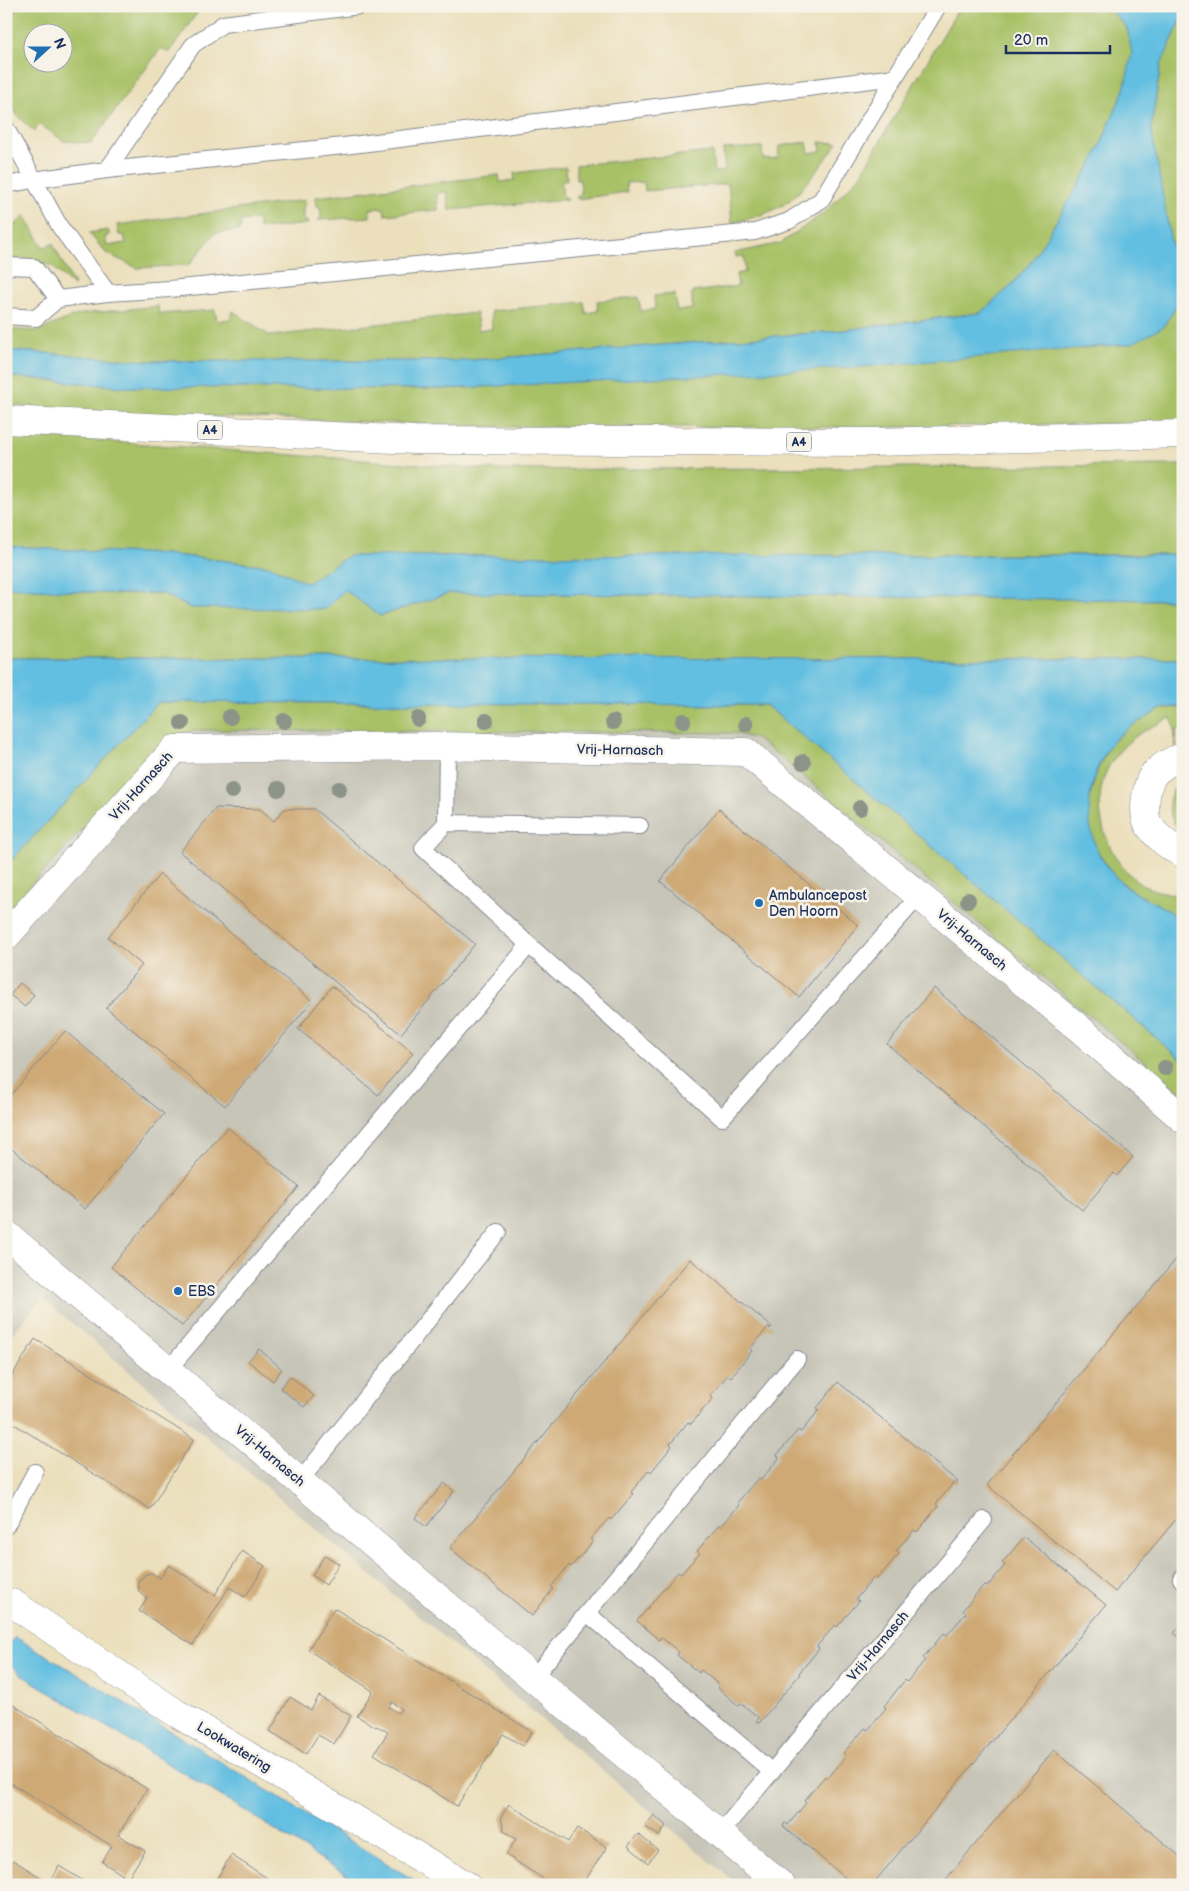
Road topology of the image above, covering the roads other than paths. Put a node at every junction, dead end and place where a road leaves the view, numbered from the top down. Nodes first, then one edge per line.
1 (359, 6) edge
2 (938, 6) edge
3 (895, 77) junction
4 (6, 128) edge
5 (107, 170) junction
6 (33, 180) junction
7 (6, 185) edge
8 (6, 266) edge
9 (108, 293) junction
10 (58, 299) junction
11 (6, 316) edge
12 (6, 420) edge
13 (1183, 434) edge
14 (447, 746) junction
15 (1183, 757) edge
16 (446, 822) junction
17 (640, 826) dead end
18 (1183, 854) edge
19 (919, 896) junction
20 (6, 936) edge
21 (529, 945) junction
22 (1183, 1119) edge
23 (498, 1232) dead end
24 (6, 1234) edge
25 (798, 1359) dead end
26 (168, 1370) junction
27 (35, 1472) dead end
28 (300, 1481) junction
29 (984, 1520) dead end
30 (6, 1526) edge
31 (6, 1603) edge
32 (587, 1613) junction
33 (533, 1678) junction
34 (772, 1772) junction
35 (720, 1834) junction
36 (466, 1885) edge
37 (782, 1885) edge

1 - 5 lane
2 - 3 lane
3 - 5 lane
3 - 9 lane
4 - 6 lane
5 - 6 lane
6 - 7 lane
6 - 9 lane
8 - 10 lane
9 - 10 lane
10 - 11 lane
12 - 13 main road, A4
14 - 16 lane
14 - 19 main road, Vrij-Harnasch
14 - 20 main road, Vrij-Harnasch
15 - 18 main road
16 - 17 lane
16 - 21 lane
19 - 21 lane
19 - 22 main road, Vrij-Harnasch
21 - 26 lane
23 - 28 lane
24 - 26 main road, Vrij-Harnasch
25 - 32 lane
26 - 28 main road, Vrij-Harnasch
27 - 30 lane
28 - 33 main road, Vrij-Harnasch
29 - 34 lane, Vrij-Harnasch
31 - 36 main road, Lookwatering
32 - 33 lane
32 - 34 lane
33 - 35 main road, Vrij-Harnasch
34 - 35 lane, Vrij-Harnasch
35 - 37 main road, Vrij-Harnasch

